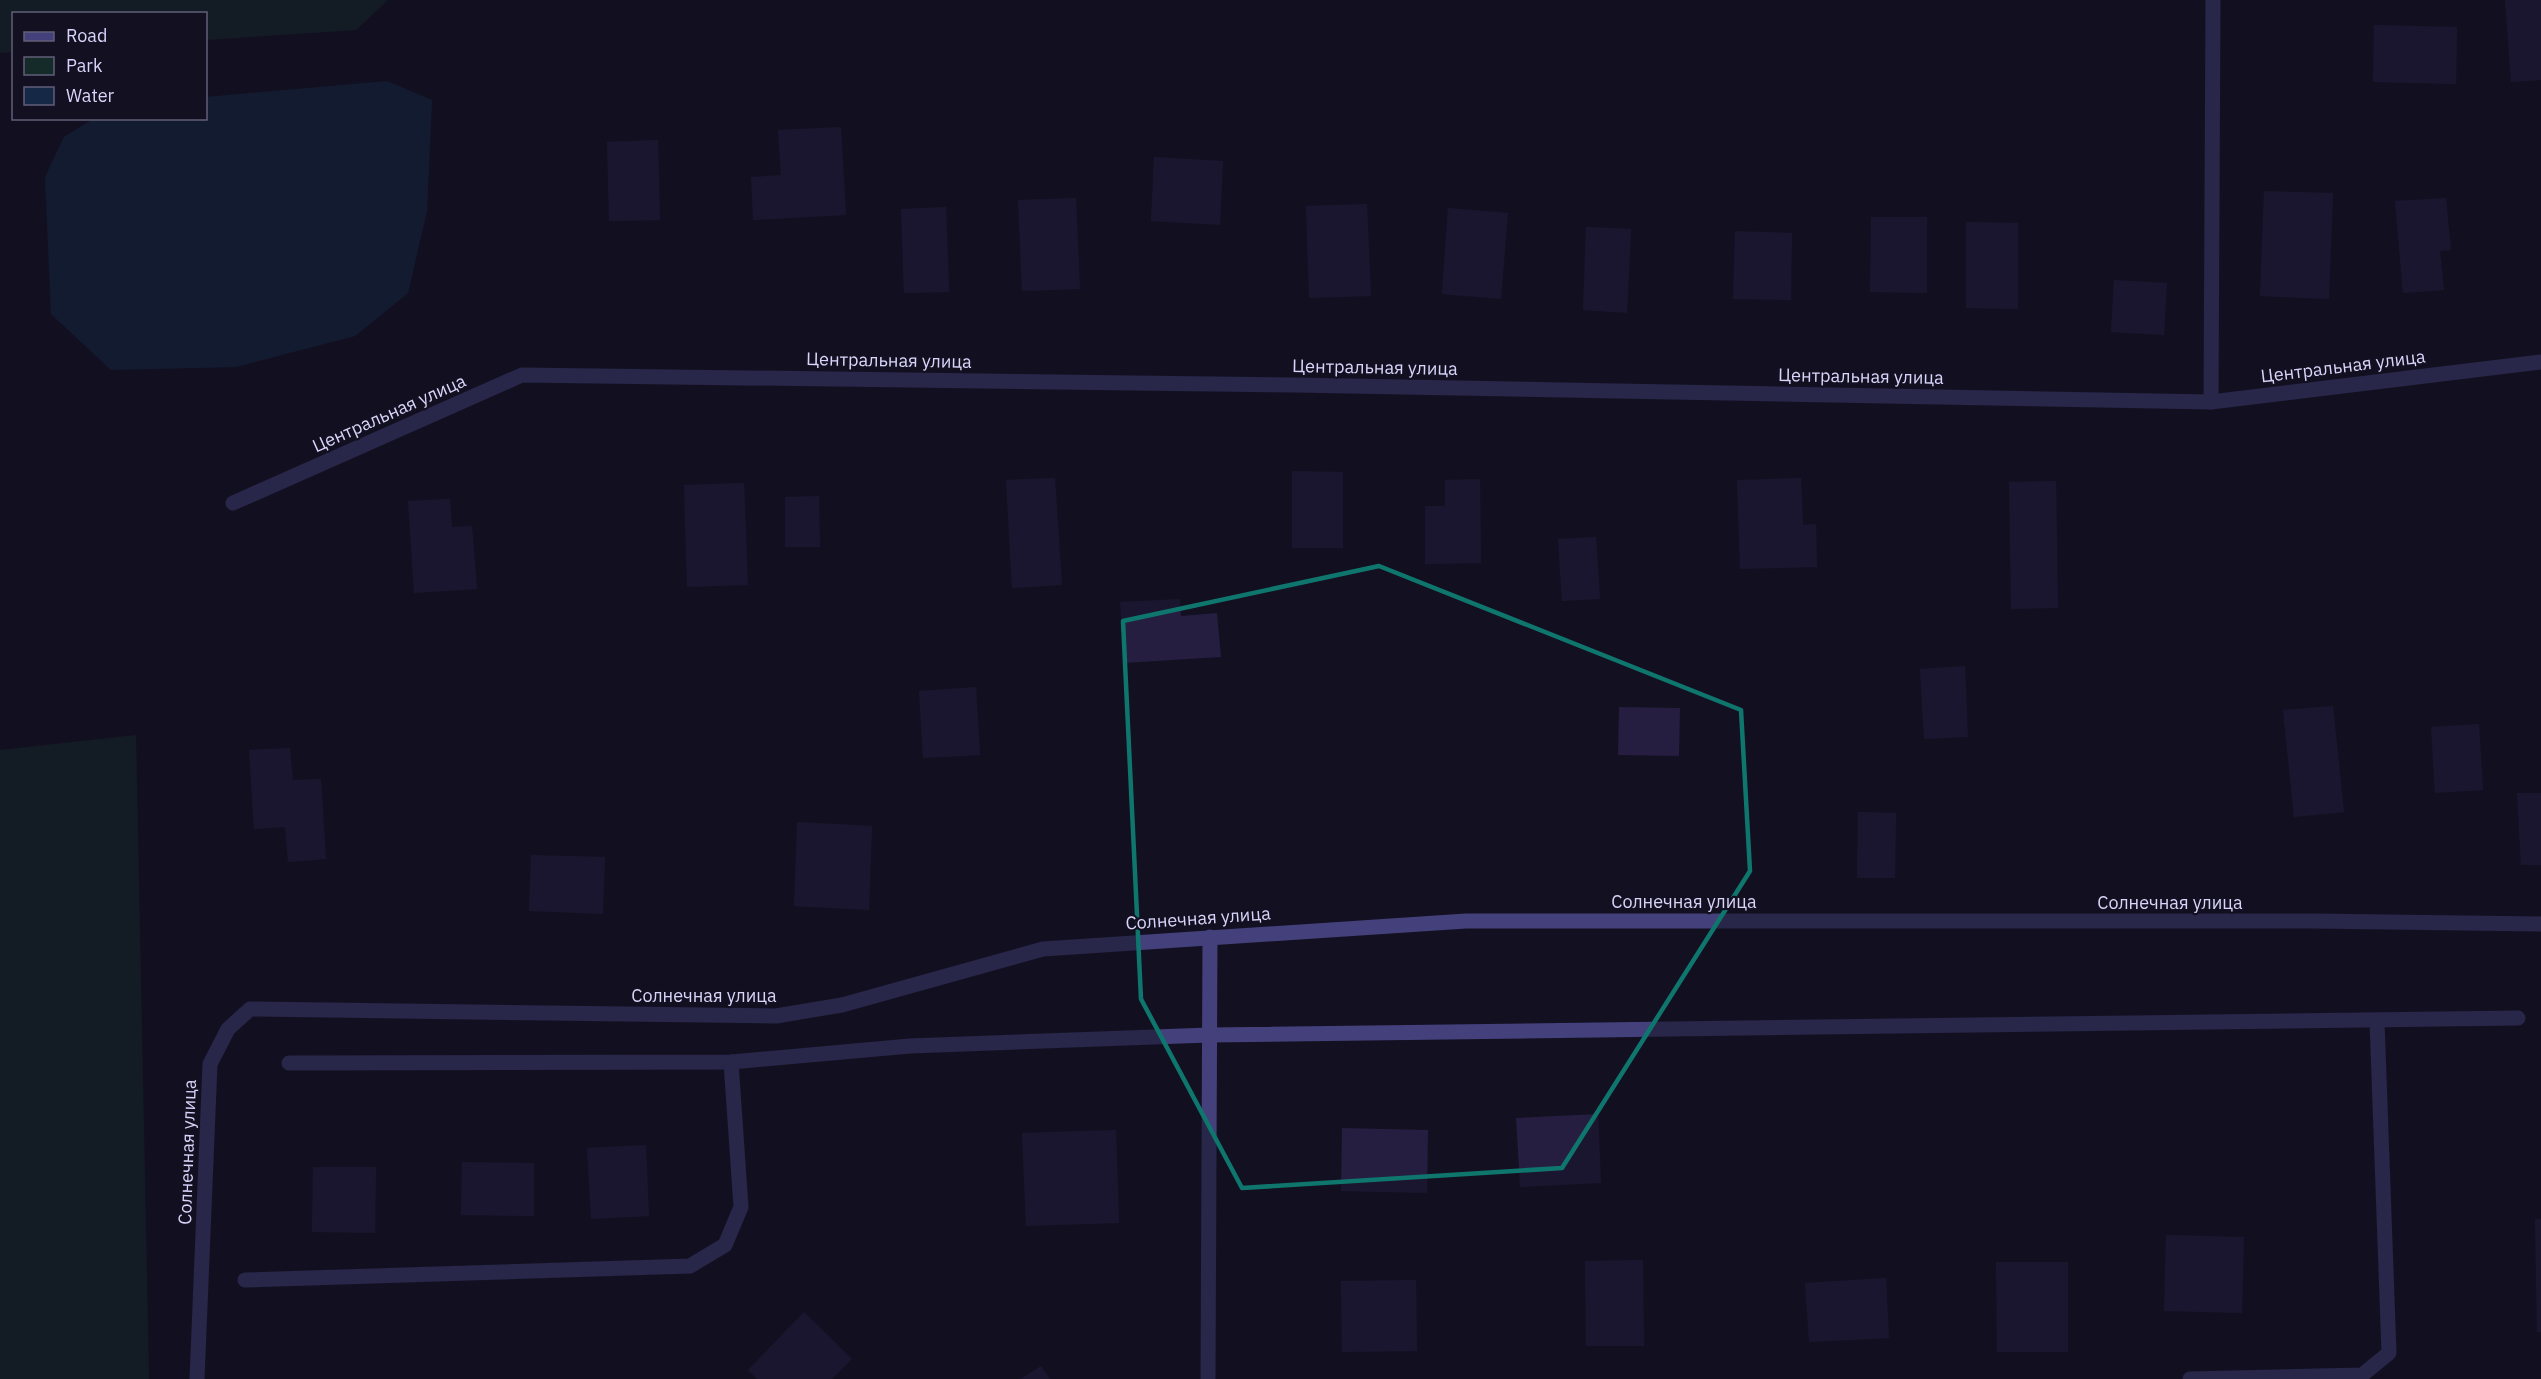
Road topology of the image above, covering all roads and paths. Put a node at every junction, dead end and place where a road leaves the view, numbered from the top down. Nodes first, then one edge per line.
1 (2213, 0) edge
2 (2541, 362) edge
3 (2211, 402) junction
4 (233, 503) dead end
5 (2541, 924) edge
6 (1210, 937) junction
7 (2518, 1018) dead end
8 (2377, 1021) junction
9 (1209, 1035) junction
10 (731, 1062) junction
11 (290, 1063) dead end
12 (245, 1280) dead end
13 (197, 1379) edge
14 (1208, 1379) edge
15 (2190, 1379) edge

1 - 3 street
2 - 3 street, Центральная улица
3 - 4 street, Центральная улица
5 - 6 street, Солнечная улица
6 - 9 street
6 - 13 street, Солнечная улица
7 - 8 street
8 - 9 street
8 - 15 street
9 - 10 street
9 - 14 street
10 - 11 street
10 - 12 street

